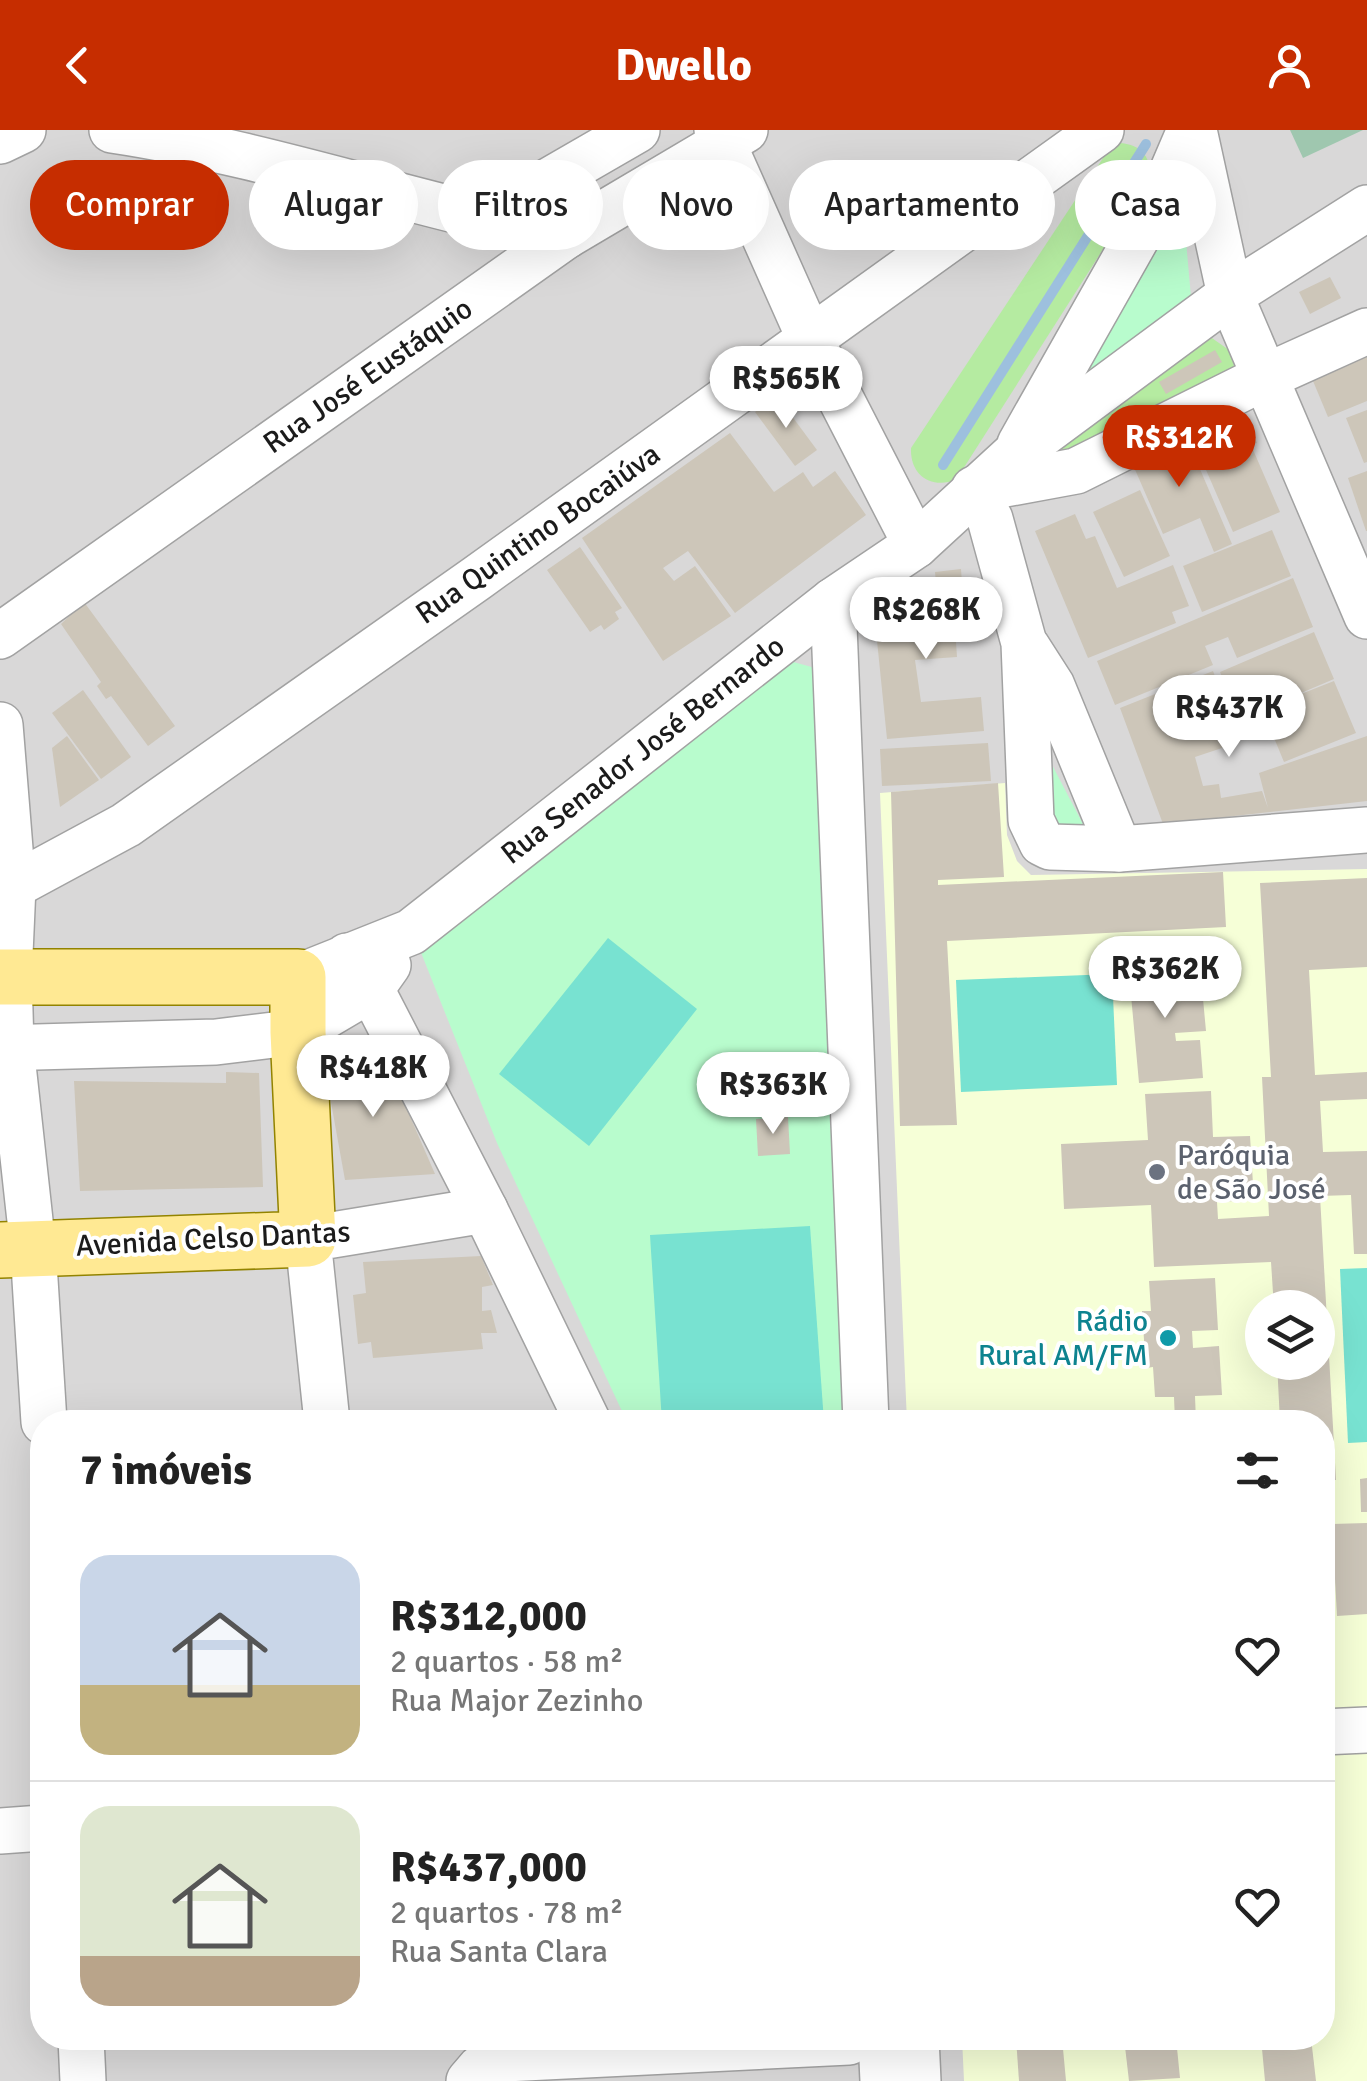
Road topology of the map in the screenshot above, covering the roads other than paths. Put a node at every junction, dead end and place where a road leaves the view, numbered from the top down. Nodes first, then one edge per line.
1 (22, 130) edge
2 (112, 130) edge
3 (637, 130) edge
4 (1101, 130) edge
5 (1192, 130) edge
6 (728, 134) edge
7 (0, 141) edge
8 (585, 160) edge
9 (438, 207) edge
10 (1367, 208) edge
11 (603, 213) edge
12 (546, 250) edge
13 (1230, 295) junction
14 (1367, 331) edge
15 (810, 340) junction
16 (1265, 377) junction
17 (1014, 456) junction
18 (974, 490) junction
19 (916, 545) junction
20 (833, 601) junction
21 (1367, 616) edge
22 (0, 636) edge
23 (1024, 643) junction
24 (0, 725) edge
25 (1367, 830) edge
26 (1118, 849) junction
27 (7, 884) edge
28 (359, 973) junction
29 (4, 976) edge
30 (165, 977) junction
31 (298, 977) junction
32 (298, 1032) junction
33 (166, 1044) junction
34 (6, 1048) edge
35 (485, 1210) junction
36 (308, 1239) junction
37 (16, 1249) edge
38 (42, 1410) edge
39 (325, 1410) edge
40 (582, 1410) edge
41 (866, 1410) edge
42 (1367, 1730) edge
43 (1335, 1731) edge
44 (30, 1829) edge
45 (0, 1831) edge
46 (82, 2050) edge
47 (892, 2054) edge
48 (479, 2072) edge
49 (83, 2081) edge

1 - 7 street
2 - 9 street
3 - 8 street
4 - 15 street, Rua Quintino Bocaiúva
5 - 13 street
5 - 17 street
6 - 11 street, Rua José Eustáquio
6 - 15 street
10 - 13 street, Rua Senador José Bernardo
12 - 22 street, Rua José Eustáquio
13 - 16 street
13 - 17 street, Rua Senador José Bernardo
14 - 16 street
15 - 19 street
15 - 27 street, Rua Quintino Bocaiúva
16 - 18 street
16 - 21 street
17 - 18 street, Rua Senador José Bernardo
18 - 19 street, Rua Senador José Bernardo
18 - 23 street
19 - 20 street, Rua Senador José Bernardo
20 - 28 street, Rua Senador José Bernardo
20 - 41 street
23 - 26 street
23 - 26 street
24 - 27 street
25 - 26 street
27 - 29 street
28 - 31 street
28 - 32 street, Rua Senador José Bernardo
28 - 35 street
29 - 30 main road
29 - 34 street
30 - 31 main road
30 - 33 street
31 - 32 main road
32 - 33 street, Rua Senador José Bernardo
32 - 36 main road
33 - 34 street, Rua Senador José Bernardo
34 - 37 street
35 - 36 street, Avenida Celso Dantas
35 - 40 street
36 - 37 main road, Avenida Celso Dantas
36 - 39 street
37 - 38 street
42 - 43 street
44 - 45 street
46 - 49 street
47 - 48 street

